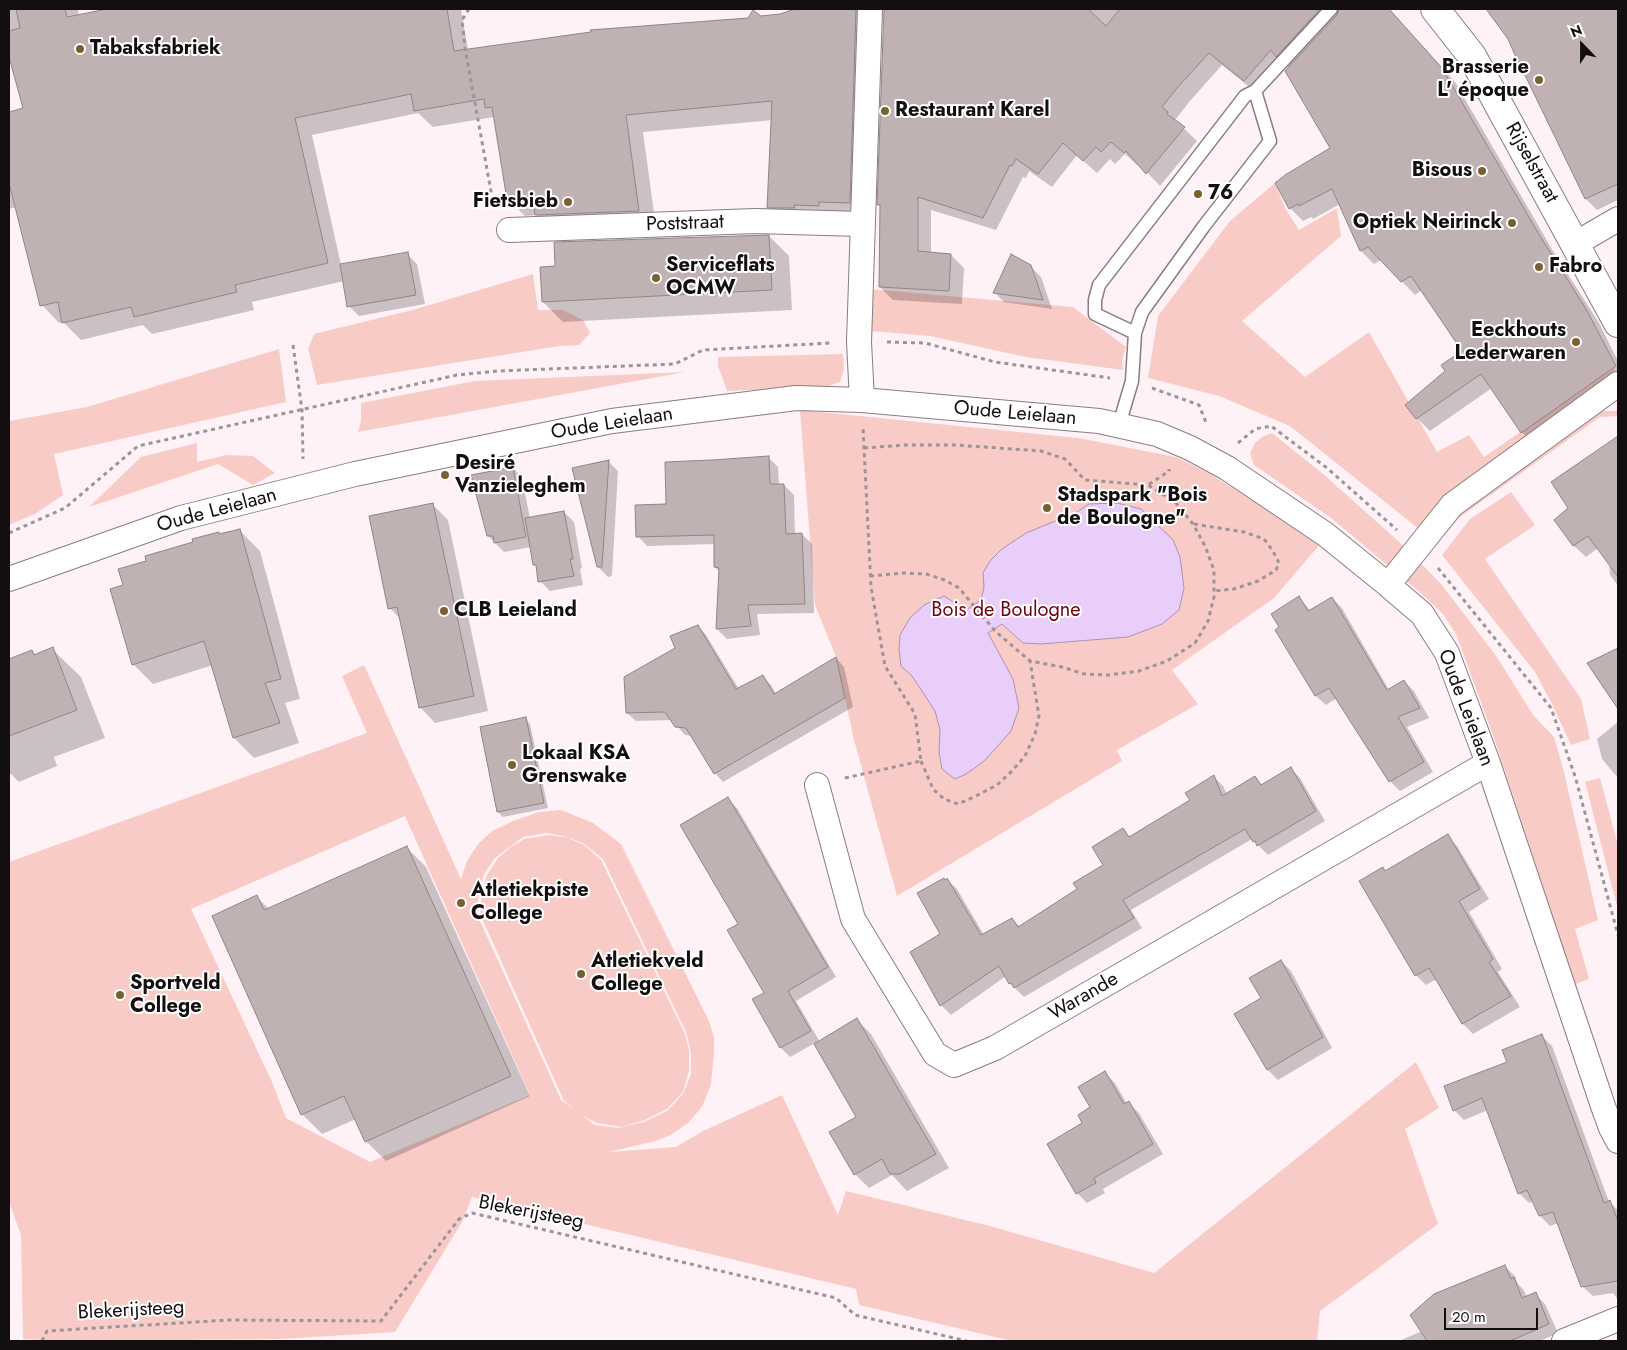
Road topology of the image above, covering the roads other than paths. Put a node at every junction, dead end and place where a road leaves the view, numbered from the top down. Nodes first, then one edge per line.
1 (870, 9) edge
2 (1331, 9) edge
3 (1435, 9) edge
4 (1255, 91) junction
5 (1618, 219) edge
6 (862, 224) junction
7 (508, 230) road end
8 (1575, 244) junction
9 (1618, 323) edge
10 (1135, 334) junction
11 (1618, 384) edge
12 (862, 400) junction
13 (1119, 425) junction
14 (9, 579) edge
15 (1388, 584) junction
16 (1488, 763) junction
17 (817, 785) road end
18 (1616, 1131) edge
19 (1618, 1319) edge
20 (1564, 1341) edge

1 - 6 street
2 - 4 lane
3 - 8 street, Rijselstraat
4 - 10 lane
4 - 10 lane
5 - 8 street
6 - 7 street, Poststraat
6 - 12 street
8 - 9 street, Rijselstraat
10 - 13 lane
11 - 15 street
12 - 13 street, Oude Leielaan
12 - 14 street, Oude Leielaan
13 - 15 street, Oude Leielaan
15 - 16 street, Oude Leielaan
16 - 17 street, Warande
16 - 18 street, Oude Leielaan
19 - 20 street

